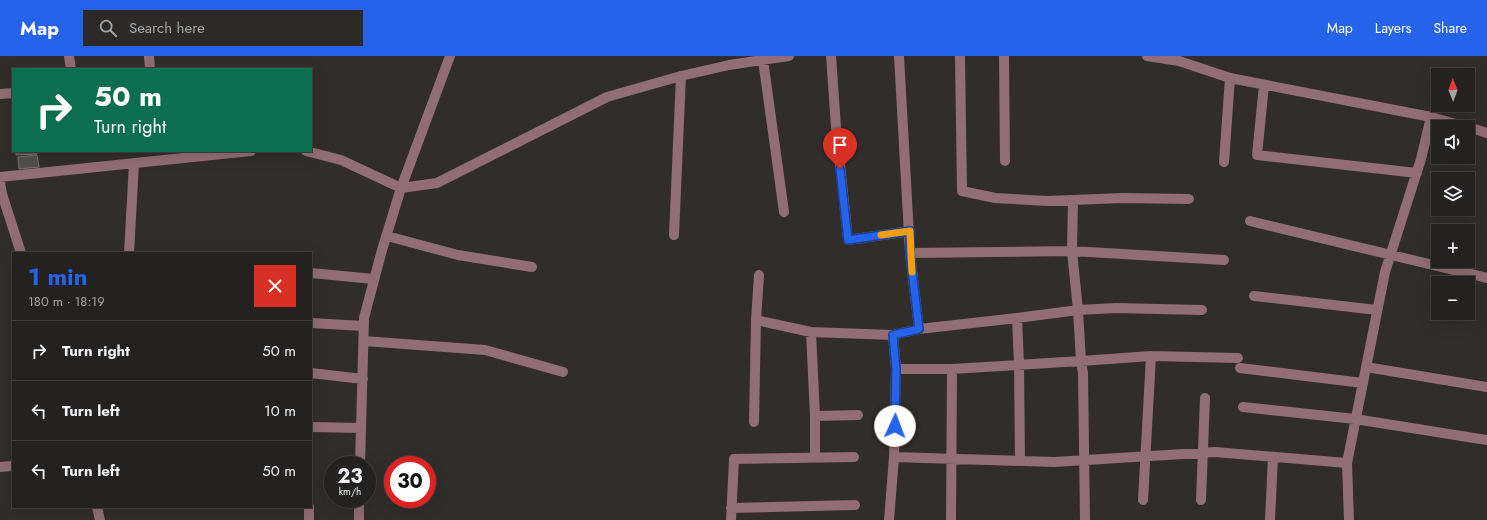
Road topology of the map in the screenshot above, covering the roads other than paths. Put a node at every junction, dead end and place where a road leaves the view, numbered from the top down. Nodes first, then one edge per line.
1 (69, 56) edge
2 (149, 56) edge
3 (450, 56) edge
4 (790, 56) edge
5 (831, 56) edge
6 (899, 56) edge
7 (960, 56) edge
8 (1004, 56) edge
9 (1152, 56) edge
10 (763, 60) junction
11 (70, 68) edge
12 (150, 68) edge
13 (681, 76) junction
14 (1230, 78) junction
15 (1264, 85) junction
16 (12, 93) edge
17 (0, 94) edge
18 (1431, 117) junction
19 (1442, 120) edge
20 (1475, 129) edge
21 (1487, 133) edge
22 (233, 152) edge
23 (310, 152) edge
24 (160, 156) edge
25 (1005, 161) dead end
26 (1224, 162) dead end
27 (134, 163) junction
28 (1417, 173) junction
29 (0, 177) edge
30 (0, 182) edge
31 (401, 188) junction
32 (1189, 199) dead end
33 (1073, 200) junction
34 (3, 205) edge
35 (784, 212) dead end
36 (1250, 222) dead end
37 (910, 231) junction
38 (674, 235) dead end
39 (387, 236) junction
40 (1072, 251) junction
41 (21, 252) edge
42 (128, 252) edge
43 (910, 253) junction
44 (1390, 255) junction
45 (1224, 260) dead end
46 (532, 267) dead end
47 (312, 273) edge
48 (759, 275) dead end
49 (1487, 278) edge
50 (374, 279) junction
51 (1254, 296) dead end
52 (1078, 310) junction
53 (1202, 310) dead end
54 (1377, 310) junction
55 (1017, 318) junction
56 (756, 320) junction
57 (312, 323) edge
58 (364, 326) junction
59 (919, 329) junction
60 (811, 332) junction
61 (893, 335) junction
62 (364, 341) junction
63 (1151, 356) junction
64 (1081, 361) junction
65 (1019, 364) junction
66 (1366, 367) junction
67 (952, 368) junction
68 (896, 369) junction
69 (563, 372) dead end
70 (312, 373) edge
71 (363, 379) junction
72 (1363, 383) junction
73 (1487, 388) edge
74 (1205, 398) dead end
75 (1243, 407) dead end
76 (858, 414) dead end
77 (815, 416) junction
78 (1356, 419) junction
79 (754, 422) dead end
80 (312, 427) edge
81 (361, 428) junction
82 (1487, 440) edge
83 (1203, 453) junction
84 (360, 456) edge
85 (815, 457) junction
86 (854, 457) dead end
87 (894, 457) junction
88 (1146, 457) junction
89 (1273, 457) junction
90 (952, 458) junction
91 (1085, 460) junction
92 (1020, 461) junction
93 (1347, 463) junction
94 (12, 466) edge
95 (0, 467) edge
96 (1143, 500) dead end
97 (1201, 500) dead end
98 (855, 505) dead end
99 (98, 508) edge
100 (310, 508) edge
101 (360, 508) edge
102 (731, 508) junction
103 (100, 520) edge
104 (309, 520) edge
105 (359, 520) edge
106 (731, 520) edge
107 (889, 520) edge
108 (951, 520) edge
109 (1085, 520) edge
110 (1270, 520) edge
111 (1349, 520) edge

1 - 11 street
2 - 12 street
3 - 31 street
4 - 10 street
5 - 37 street
6 - 37 street
7 - 33 street
8 - 25 street
9 - 14 street
10 - 13 street
10 - 35 street
13 - 31 street
13 - 38 street
14 - 15 street
14 - 26 street
15 - 18 street
15 - 28 street
16 - 17 street
18 - 19 street
18 - 28 street
20 - 21 street
22 - 24 street
23 - 31 street
24 - 27 street
27 - 29 street
27 - 42 street
28 - 44 street
30 - 34 street
31 - 39 street
32 - 33 street
33 - 40 street
34 - 41 street
36 - 44 street
37 - 43 street
39 - 46 street
39 - 50 street
40 - 43 street
40 - 45 street
40 - 52 street
43 - 59 street
44 - 49 street
44 - 54 street
47 - 50 street
48 - 56 street
50 - 58 street
51 - 54 street
52 - 53 street
52 - 55 street
52 - 64 street
54 - 66 street
55 - 59 street
55 - 65 street
56 - 60 street
56 - 79 street
57 - 58 street
58 - 62 street
59 - 61 street
60 - 61 street
60 - 77 street
61 - 68 street
62 - 69 street
62 - 71 street
63 - 64 street
63 - 72 street
63 - 88 street
64 - 65 street
64 - 91 street
65 - 67 street
65 - 92 street
66 - 72 street
66 - 73 street
67 - 68 street
67 - 90 street
68 - 87 street
70 - 71 street
71 - 81 street
72 - 78 street
74 - 83 street
75 - 78 street
76 - 77 street
77 - 85 street
78 - 82 street
78 - 93 street
80 - 81 street
81 - 84 street
83 - 88 street
83 - 89 street
83 - 97 street
85 - 86 street
85 - 102 street
87 - 90 street
87 - 107 street
88 - 91 street
88 - 96 street
89 - 93 street
89 - 110 street
90 - 92 street
90 - 108 street
91 - 92 street
91 - 109 street
93 - 111 street
94 - 95 street
98 - 102 street
99 - 103 street
100 - 104 street
101 - 105 street
102 - 106 street

